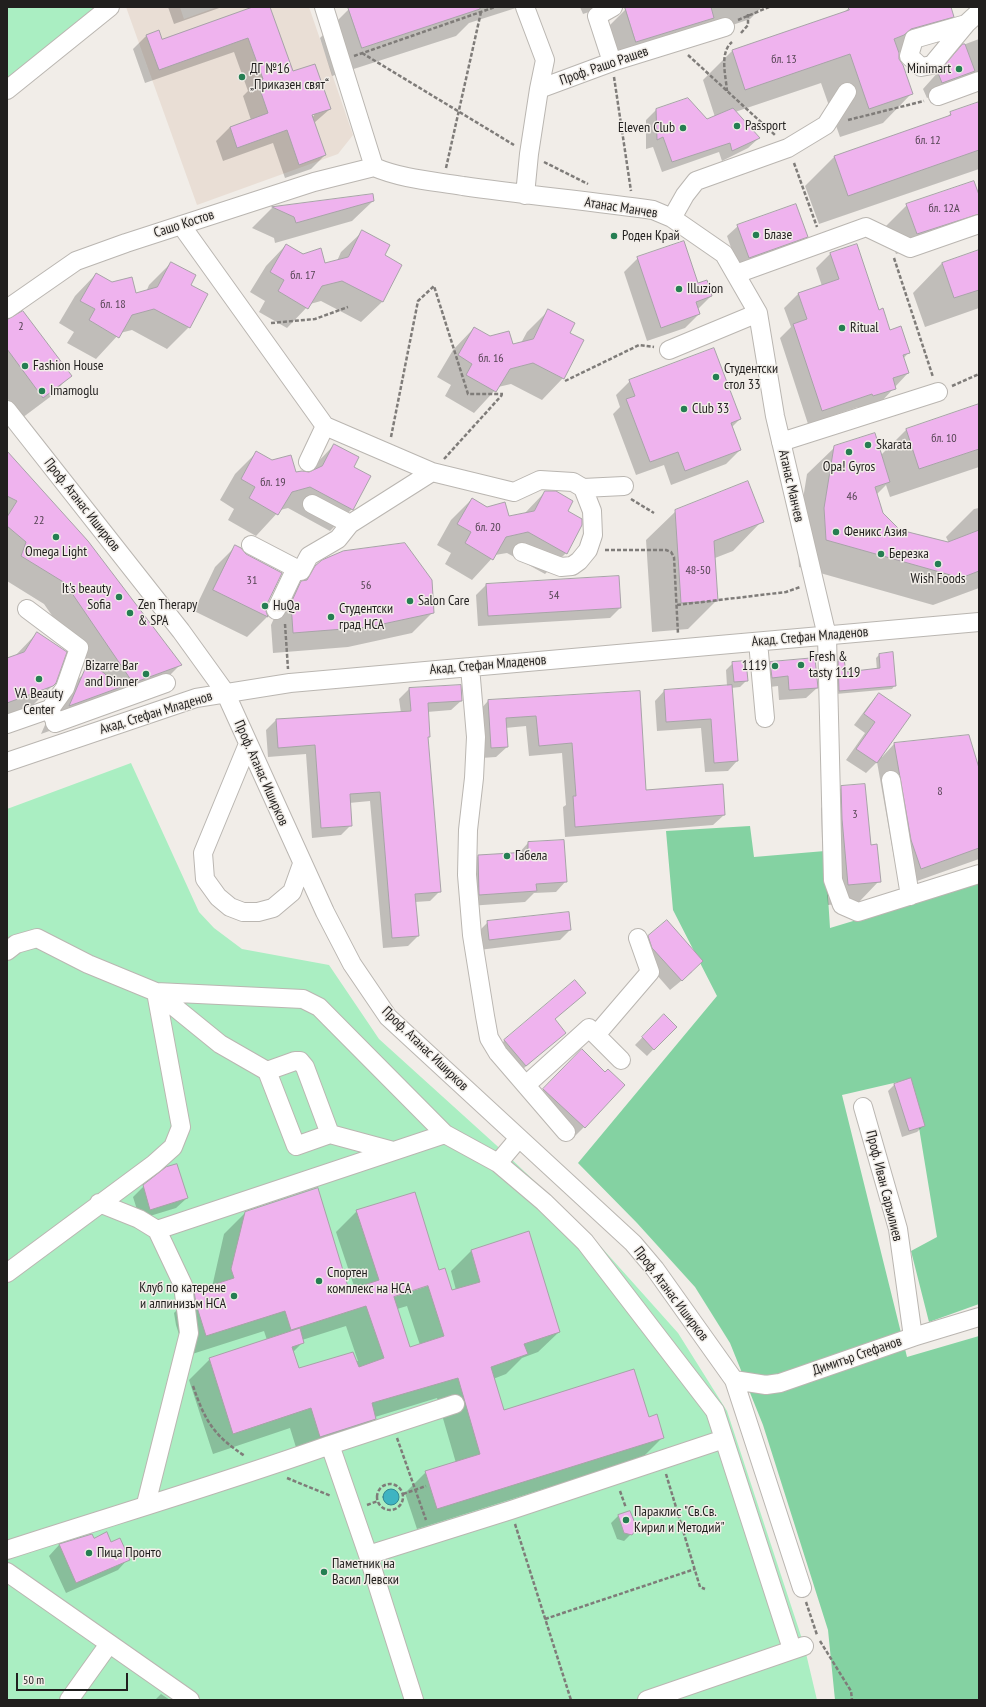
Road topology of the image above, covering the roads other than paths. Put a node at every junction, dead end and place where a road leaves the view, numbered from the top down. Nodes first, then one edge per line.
1 (110, 7) edge
2 (324, 7) edge
3 (525, 7) edge
4 (613, 7) edge
5 (733, 34) road end
6 (612, 62) junction
7 (979, 81) edge
8 (539, 88) junction
9 (7, 90) edge
10 (847, 92) dead end
11 (938, 96) dead end
12 (374, 167) junction
13 (525, 195) junction
14 (672, 218) junction
15 (979, 224) edge
16 (181, 225) junction
17 (736, 274) junction
18 (7, 309) edge
19 (758, 313) junction
20 (669, 350) road end
21 (938, 392) road end
22 (7, 410) edge
23 (325, 426) junction
24 (781, 442) junction
25 (308, 462) dead end
26 (432, 472) junction
27 (624, 486) road end
28 (583, 488) junction
29 (312, 504) dead end
30 (350, 524) junction
31 (251, 545) dead end
32 (522, 552) dead end
33 (296, 568) junction
34 (27, 609) dead end
35 (280, 615) road end
36 (979, 622) edge
37 (827, 636) junction
38 (758, 642) junction
39 (470, 667) junction
40 (166, 683) dead end
41 (225, 692) junction
42 (53, 716) junction
43 (765, 718) dead end
44 (7, 724) edge
45 (64, 743) junction
46 (248, 744) junction
47 (7, 762) edge
48 (891, 780) dead end
49 (302, 864) junction
50 (979, 874) edge
51 (910, 896) junction
52 (638, 938) dead end
53 (7, 951) edge
54 (156, 992) junction
55 (596, 1035) junction
56 (621, 1060) dead end
57 (267, 1071) junction
58 (526, 1085) junction
59 (863, 1107) dead end
60 (566, 1132) dead end
61 (330, 1134) junction
62 (445, 1134) junction
63 (519, 1138) junction
64 (393, 1151) junction
65 (498, 1163) junction
66 (99, 1203) junction
67 (157, 1230) junction
68 (7, 1273) edge
69 (979, 1317) edge
70 (913, 1337) junction
71 (734, 1380) junction
72 (455, 1404) dead end
73 (724, 1439) junction
74 (330, 1445) junction
75 (146, 1504) junction
76 (7, 1550) edge
77 (368, 1555) junction
78 (7, 1572) edge
79 (802, 1588) road end
80 (109, 1644) junction
81 (69, 1700) edge
82 (190, 1700) edge
83 (414, 1700) edge
84 (647, 1700) edge

1 - 9 street
2 - 12 street
3 - 8 street
4 - 6 street
5 - 6 street, Проф. Рашо Рашев
6 - 8 street, Проф. Рашо Рашев
7 - 11 street
8 - 13 street
10 - 14 street
12 - 13 street, Атанас Манчев
12 - 16 street, Сашо Костов
13 - 14 street, Атанас Манчев
14 - 17 street, Атанас Манчев
15 - 17 street
16 - 18 street, Сашо Костов
16 - 23 street
17 - 19 street, Атанас Манчев
19 - 20 street
19 - 24 street, Атанас Манчев
21 - 24 street
22 - 41 street, Проф. Атанас Иширков
23 - 25 street
23 - 26 street
24 - 37 street, Атанас Манчев
26 - 28 street
26 - 30 street
27 - 28 street
28 - 32 street
29 - 30 street
30 - 33 street
31 - 33 street
33 - 35 street
34 - 42 street
36 - 37 street, Акад. Стефан Младенов
37 - 38 street, Акад. Стефан Младенов
37 - 51 street, Атанас Манчев
38 - 39 street, Акад. Стефан Младенов
38 - 43 street
39 - 41 street, Акад. Стефан Младенов
39 - 58 street
40 - 42 street
41 - 45 street, Акад. Стефан Младенов
41 - 46 street, Проф. Атанас Иширков
42 - 44 street
42 - 45 street
45 - 47 street, Акад. Стефан Младенов
46 - 49 street, Проф. Атанас Иширков
46 - 49 street
48 - 51 street
49 - 63 street, Проф. Атанас Иширков
50 - 51 street
52 - 55 street
53 - 54 street
54 - 57 street
54 - 62 street
54 - 66 street
55 - 56 street
55 - 58 street
57 - 61 street
57 - 61 street
58 - 60 street
59 - 70 street, Проф. Иван Саръилиев
61 - 64 street
62 - 64 street
62 - 65 street
63 - 65 street
63 - 71 street, Проф. Атанас Иширков
64 - 67 street
65 - 73 street
66 - 67 street
66 - 68 street
67 - 75 street
69 - 70 street, Димитър Стефанов
70 - 71 street, Димитър Стефанов
71 - 79 street, Проф. Атанас Иширков
72 - 74 street
73 - 77 street
73 - 84 street
74 - 75 street
74 - 77 street
75 - 76 street
77 - 83 street
78 - 80 street
80 - 81 street
80 - 82 street

